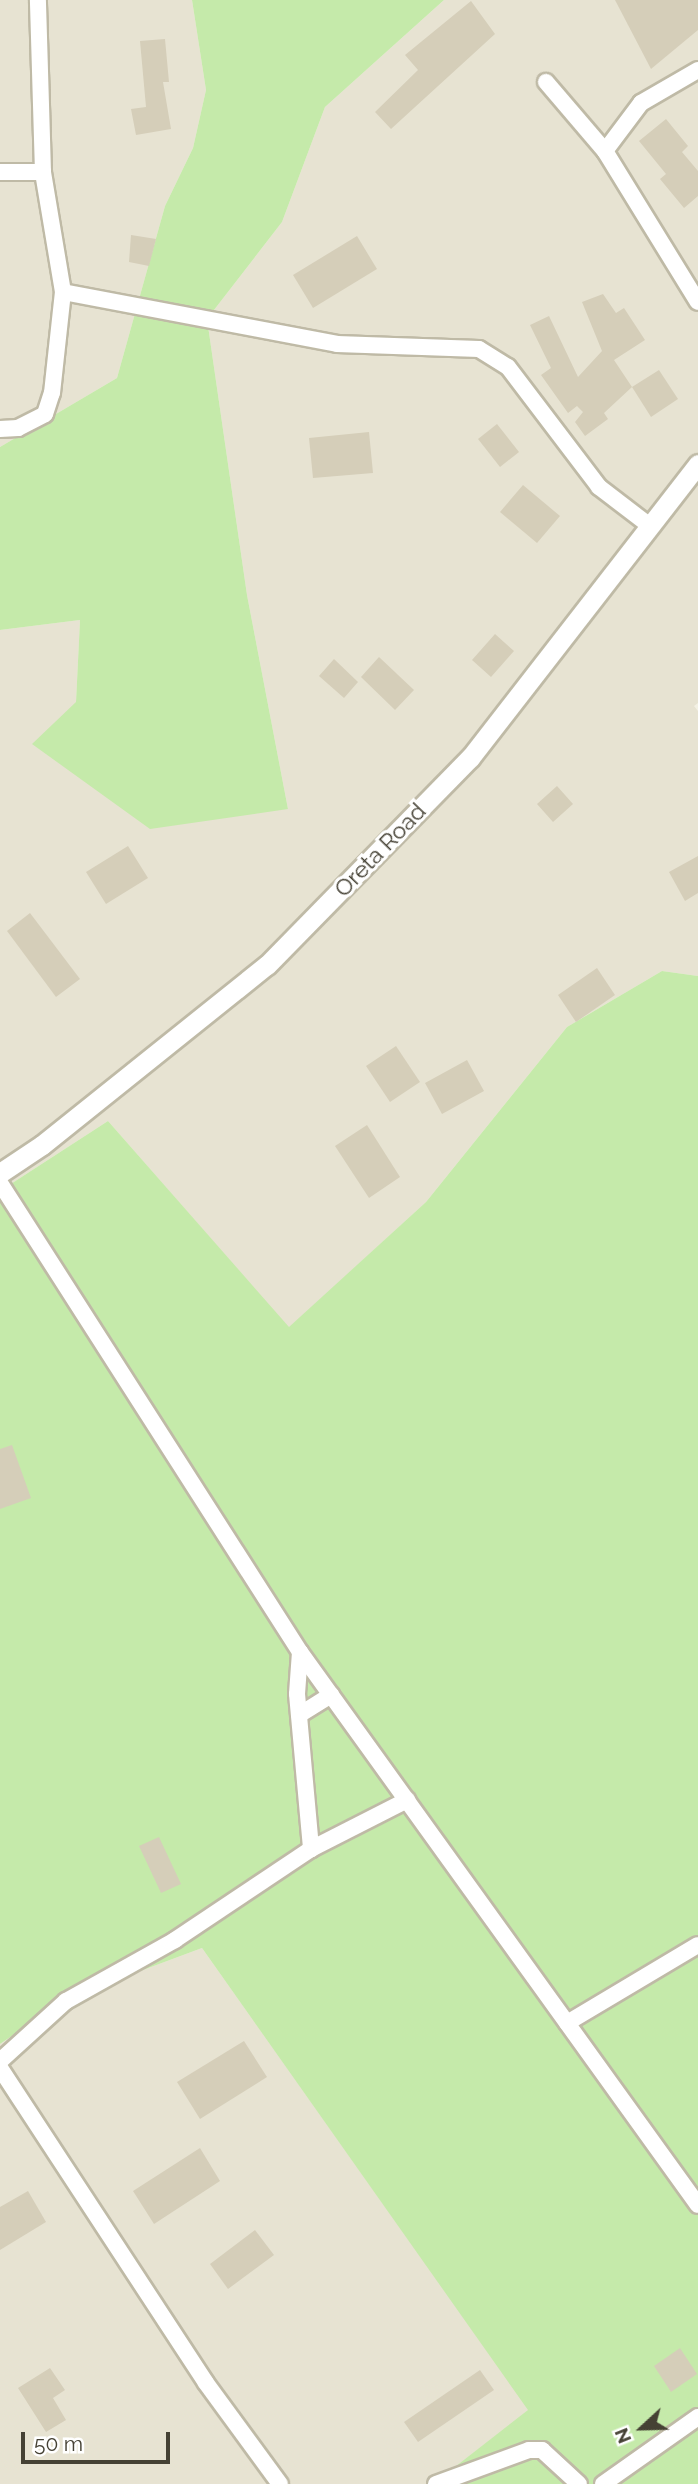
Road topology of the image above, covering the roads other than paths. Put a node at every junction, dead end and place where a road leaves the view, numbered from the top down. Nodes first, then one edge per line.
1 (38, 0) edge
2 (698, 70) edge
3 (547, 82) dead end
4 (605, 151) junction
5 (0, 172) edge
6 (43, 172) junction
7 (63, 292) junction
8 (698, 302) edge
9 (0, 429) edge
10 (698, 464) edge
11 (650, 526) junction
12 (0, 1173) edge
13 (0, 1183) edge
14 (300, 1652) junction
15 (331, 1695) junction
16 (299, 1715) junction
17 (407, 1800) junction
18 (311, 1849) junction
19 (698, 1945) edge
20 (567, 2022) junction
21 (0, 2061) edge
22 (0, 2068) edge
23 (698, 2205) edge
24 (698, 2417) edge
25 (280, 2484) edge
26 (436, 2484) edge
27 (579, 2484) edge
28 (603, 2484) edge

1 - 6 street
2 - 4 street
3 - 4 street
4 - 8 street
5 - 6 street
6 - 7 street
7 - 9 street
7 - 11 street
10 - 11 street, Oreta Road
11 - 12 street, Oreta Road
13 - 14 street
14 - 15 street
14 - 16 street
15 - 16 street
15 - 17 street
16 - 18 street
17 - 18 street
17 - 20 street
18 - 21 street
19 - 20 street
20 - 23 street
22 - 25 street
24 - 28 street
26 - 27 street

